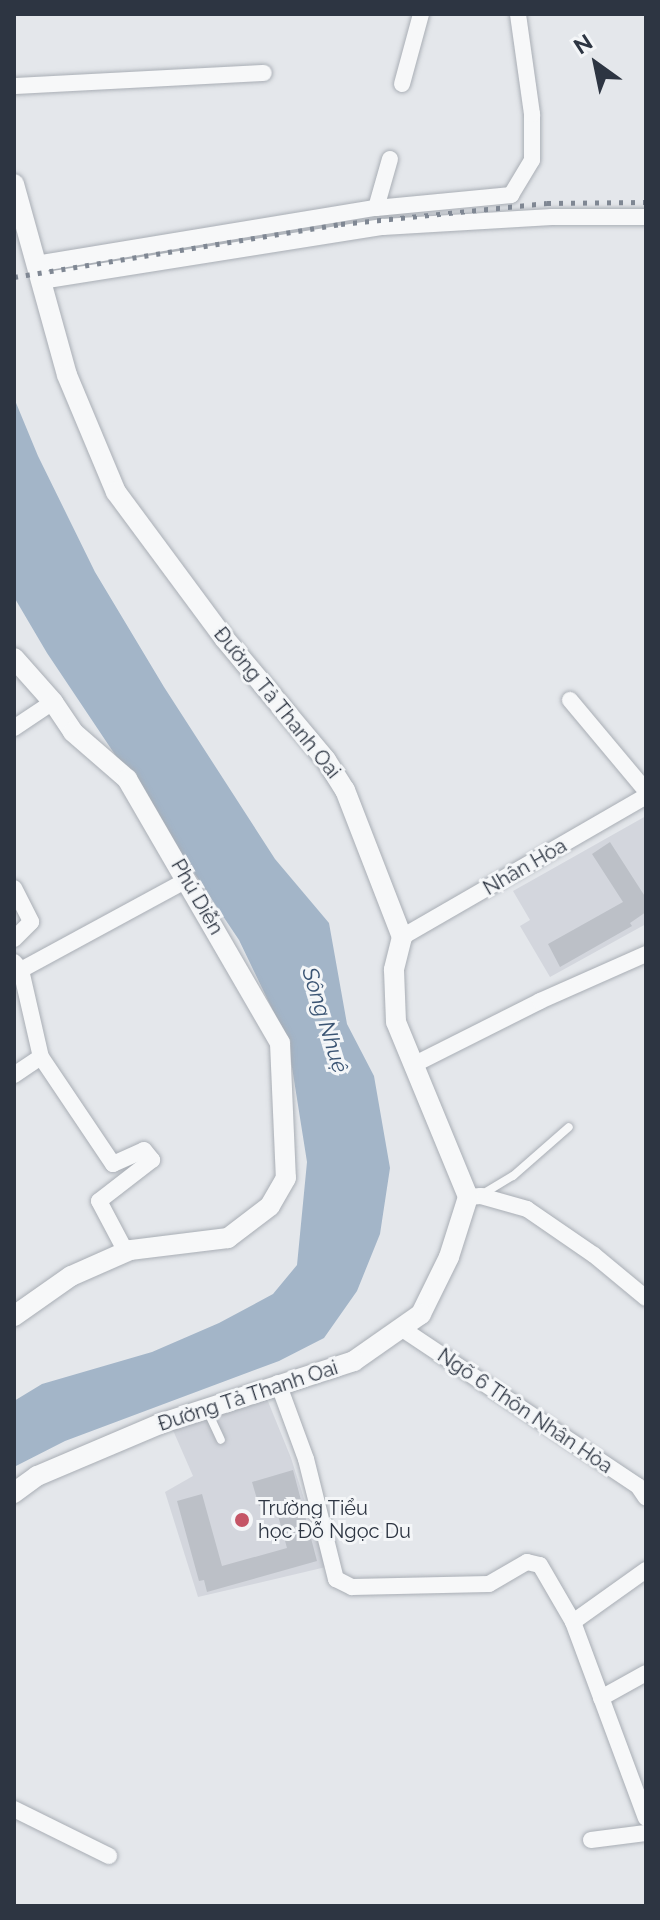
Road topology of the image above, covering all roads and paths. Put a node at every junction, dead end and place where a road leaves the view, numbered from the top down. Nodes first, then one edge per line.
1 (421, 14) edge
2 (518, 14) edge
3 (264, 73) dead end
4 (402, 84) dead end
5 (14, 86) edge
6 (390, 159) dead end
7 (14, 184) edge
8 (376, 208) junction
9 (646, 217) edge
10 (39, 272) junction
11 (14, 658) edge
12 (570, 700) dead end
13 (53, 702) junction
14 (14, 728) edge
15 (646, 794) edge
16 (187, 880) junction
17 (14, 888) edge
18 (402, 937) junction
19 (14, 939) edge
20 (643, 959) edge
21 (18, 966) edge
22 (41, 1057) junction
23 (413, 1065) junction
24 (14, 1075) edge
25 (569, 1127) dead end
26 (474, 1196) junction
27 (126, 1252) junction
28 (643, 1291) edge
29 (14, 1316) edge
30 (401, 1328) junction
31 (278, 1383) junction
32 (206, 1408) junction
33 (221, 1440) dead end
34 (14, 1493) edge
35 (646, 1498) edge
36 (646, 1570) edge
37 (573, 1622) junction
38 (646, 1673) edge
39 (601, 1698) junction
40 (14, 1809) edge
41 (646, 1818) edge
42 (646, 1833) edge
43 (591, 1840) dead end
44 (109, 1856) dead end

1 - 4 street
2 - 8 street
3 - 5 street
6 - 8 street
7 - 10 street, Đường Tả Thanh Oai
8 - 10 street
9 - 10 street
10 - 18 street, Đường Tả Thanh Oai
11 - 13 street, Phú Diễn
12 - 15 street
13 - 14 street
13 - 16 street, Phú Diễn
15 - 18 street, Nhân Hòa
16 - 21 street
16 - 27 street, Phú Diễn
17 - 19 street
18 - 23 street
20 - 23 street
21 - 22 street
22 - 24 street
22 - 27 street
23 - 26 street
25 - 26 lane
26 - 28 street
26 - 30 street, Đường Tả Thanh Oai
27 - 29 street
30 - 31 street, Đường Tả Thanh Oai
30 - 35 street, Ngõ 6 Thôn Nhân Hòa
31 - 32 street, Đường Tả Thanh Oai
31 - 37 street
32 - 33 lane
32 - 34 street, Đường Tả Thanh Oai
36 - 37 street
37 - 39 street
38 - 39 street
39 - 41 street
40 - 44 street
42 - 43 street

